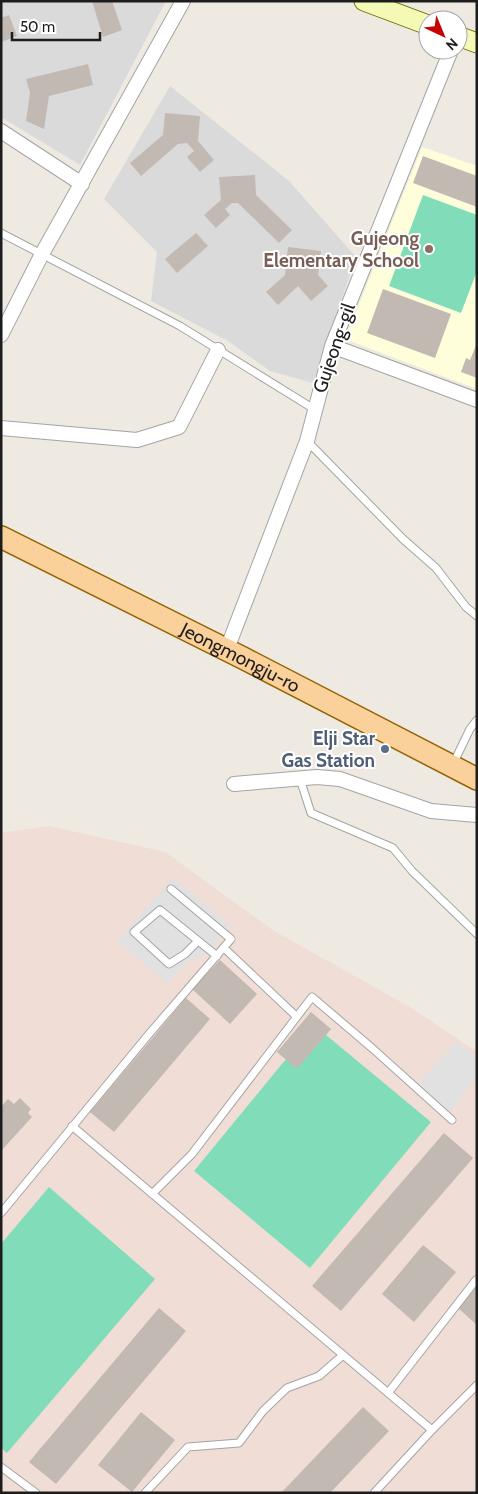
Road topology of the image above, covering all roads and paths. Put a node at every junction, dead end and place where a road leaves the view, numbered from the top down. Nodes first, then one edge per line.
1 (183, 1) edge
2 (364, 1) edge
3 (418, 21) edge
4 (446, 60) edge
5 (1, 131) edge
6 (82, 184) junction
7 (1, 233) edge
8 (42, 254) junction
9 (1, 335) edge
10 (332, 346) junction
11 (218, 350) junction
12 (477, 400) edge
13 (314, 409) junction
14 (1, 428) edge
15 (307, 441) junction
16 (1, 537) edge
17 (477, 616) edge
18 (227, 650) junction
19 (477, 720) edge
20 (452, 766) junction
21 (300, 779) junction
22 (477, 779) edge
23 (234, 784) dead end
24 (477, 815) edge
25 (171, 889) dead end
26 (477, 934) edge
27 (198, 941) junction
28 (224, 948) junction
29 (217, 956) junction
30 (296, 1016) junction
31 (452, 1120) dead end
32 (72, 1126) junction
33 (152, 1194) junction
34 (1, 1213) edge
35 (476, 1280) edge
36 (343, 1355) junction
37 (477, 1385) edge
38 (388, 1393) junction
39 (432, 1430) junction
40 (1, 1467) edge
41 (36, 1493) edge
42 (145, 1493) edge
43 (374, 1493) edge

1 - 6 street
2 - 3 main road
4 - 10 street, Gujeong-gil
5 - 6 street
6 - 8 street
7 - 8 lane
8 - 9 street
8 - 11 lane
10 - 12 street
10 - 13 street, Gujeong-gil
11 - 13 lane
11 - 14 street
13 - 15 street, Gujeong-gil
15 - 17 lane
15 - 18 street, Gujeong-gil
16 - 18 main road, Jeongmongju-ro
18 - 20 main road, Jeongmongju-ro
19 - 20 lane
20 - 22 main road, Jeongmongju-ro
21 - 23 street
21 - 24 street
21 - 26 lane
25 - 28 lane
27 - 27 lane
27 - 29 lane
28 - 29 lane
28 - 30 lane
29 - 32 lane
30 - 31 lane
30 - 33 lane
32 - 33 lane
32 - 34 lane
33 - 36 lane
35 - 38 lane
36 - 38 lane
36 - 42 lane
37 - 39 lane
38 - 39 lane
39 - 43 lane
40 - 41 lane

